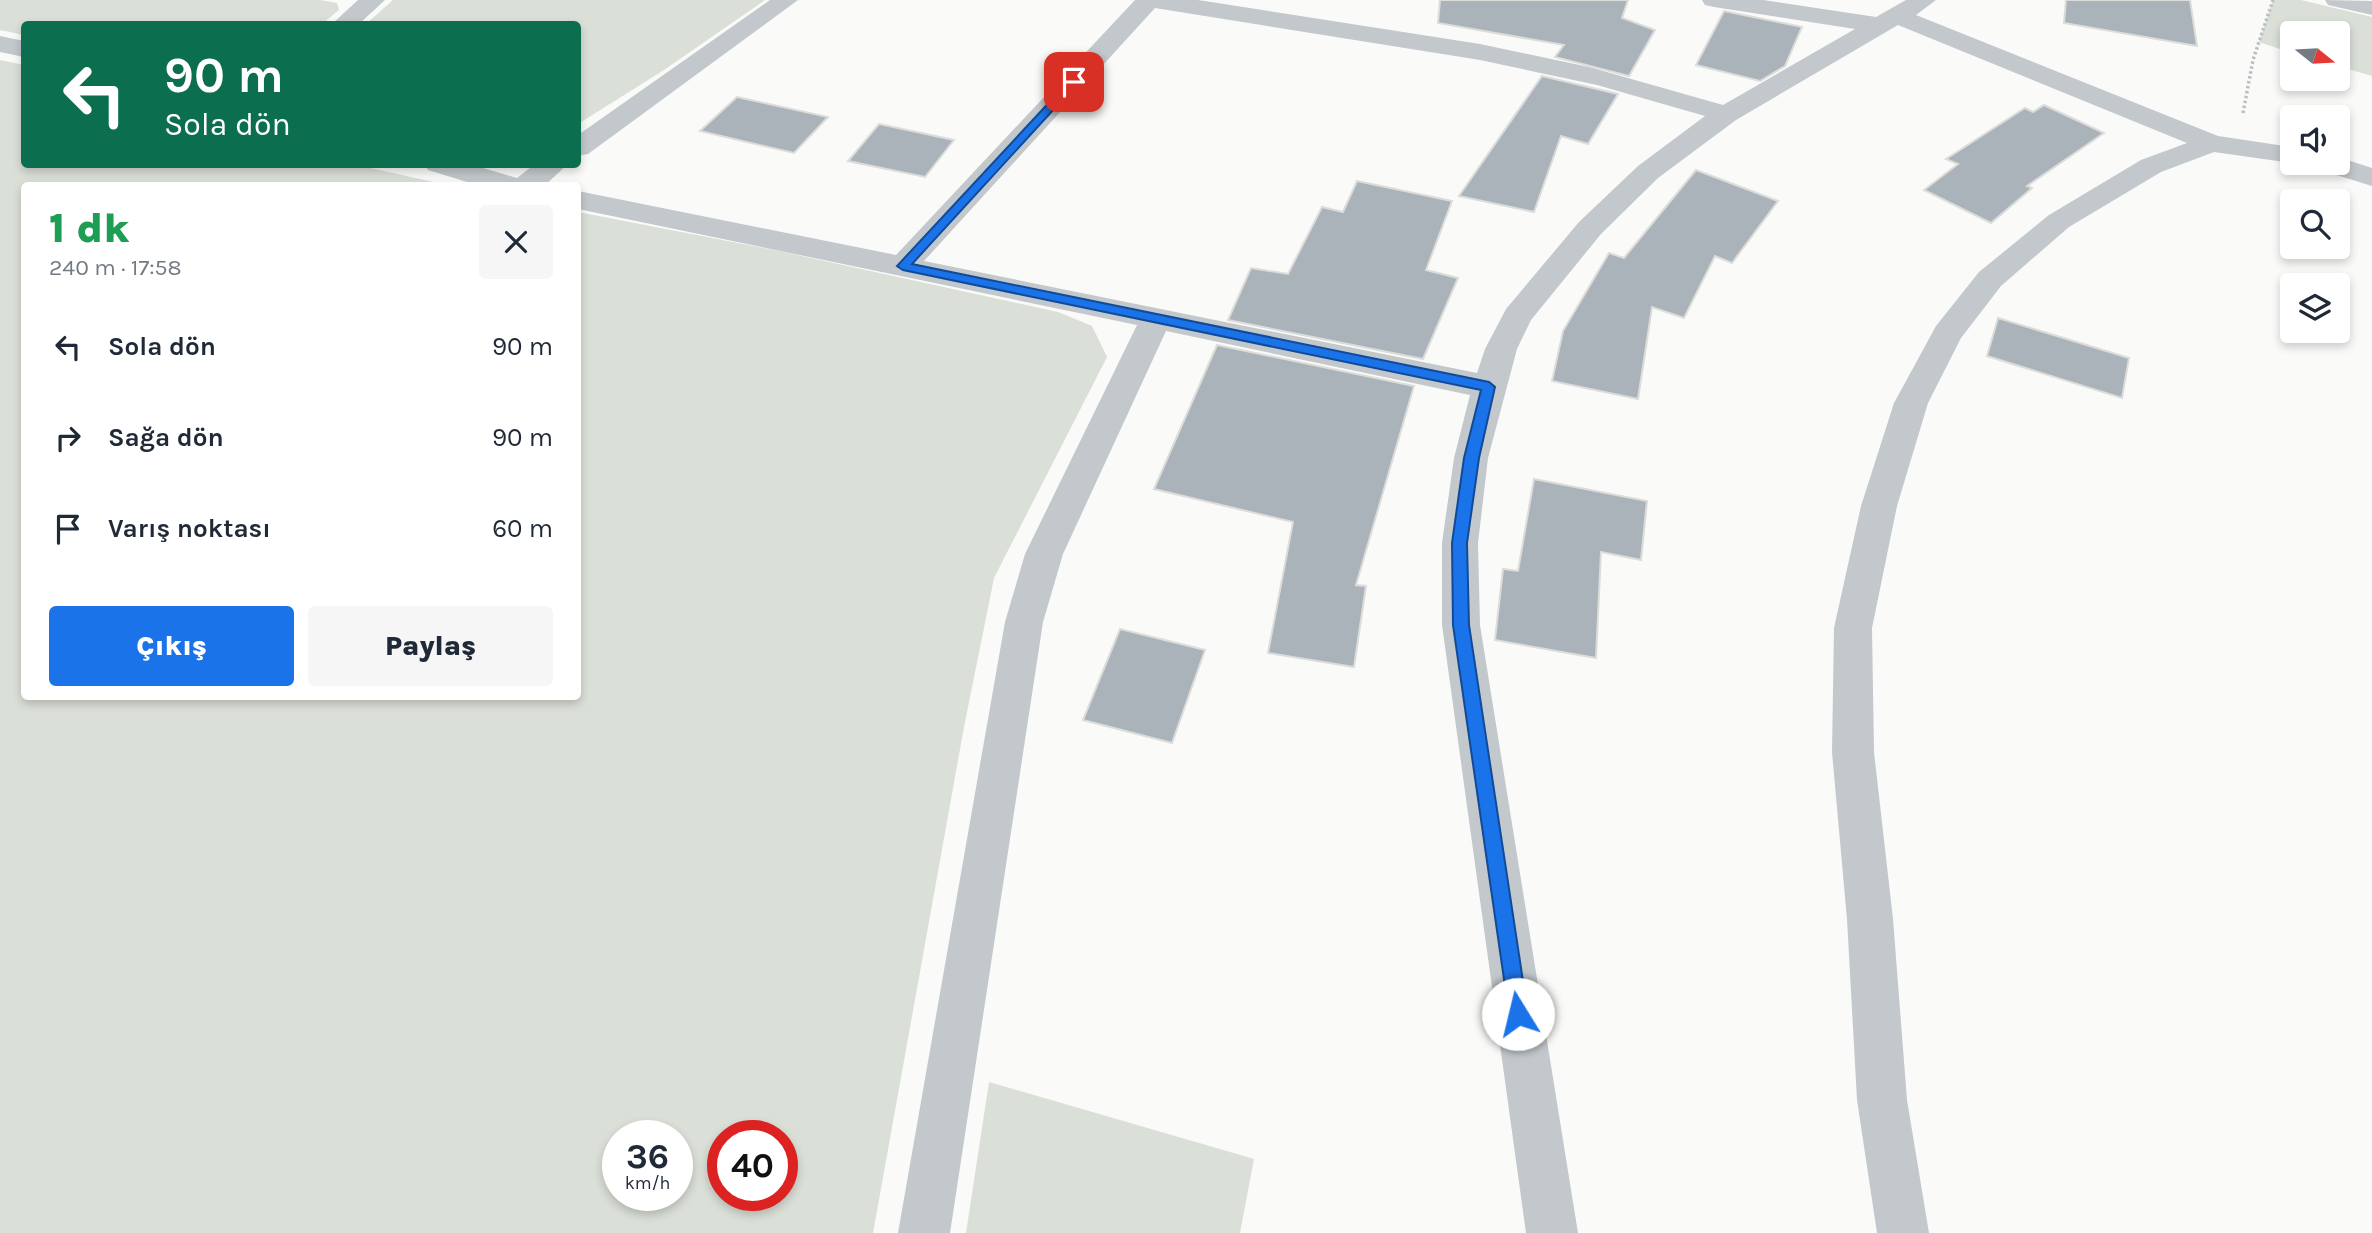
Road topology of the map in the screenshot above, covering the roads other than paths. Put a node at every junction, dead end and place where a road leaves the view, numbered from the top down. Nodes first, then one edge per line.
1 (373, 0) edge
2 (786, 0) edge
3 (1150, 0) edge
4 (1714, 0) edge
5 (2337, 0) edge
6 (2372, 8) edge
7 (1900, 13) edge
8 (348, 21) edge
9 (0, 44) edge
10 (21, 48) edge
11 (1726, 114) junction
12 (2225, 144) junction
13 (581, 146) edge
14 (2280, 153) edge
15 (451, 168) edge
16 (549, 168) edge
17 (2350, 170) edge
18 (2372, 177) edge
19 (499, 182) edge
20 (530, 182) edge
21 (581, 201) edge
22 (903, 266) junction
23 (1157, 317) junction
24 (1489, 387) junction
25 (924, 1233) edge
26 (1552, 1233) edge
27 (1903, 1233) edge

1 - 8 street
2 - 13 street
3 - 11 street
3 - 22 street
4 - 7 street
5 - 6 street
7 - 11 street
7 - 12 street
9 - 10 street
11 - 24 street
12 - 14 street
12 - 27 street
15 - 19 street
16 - 20 street
17 - 18 street
21 - 22 street
22 - 23 street
23 - 24 street
23 - 25 street
24 - 26 street

